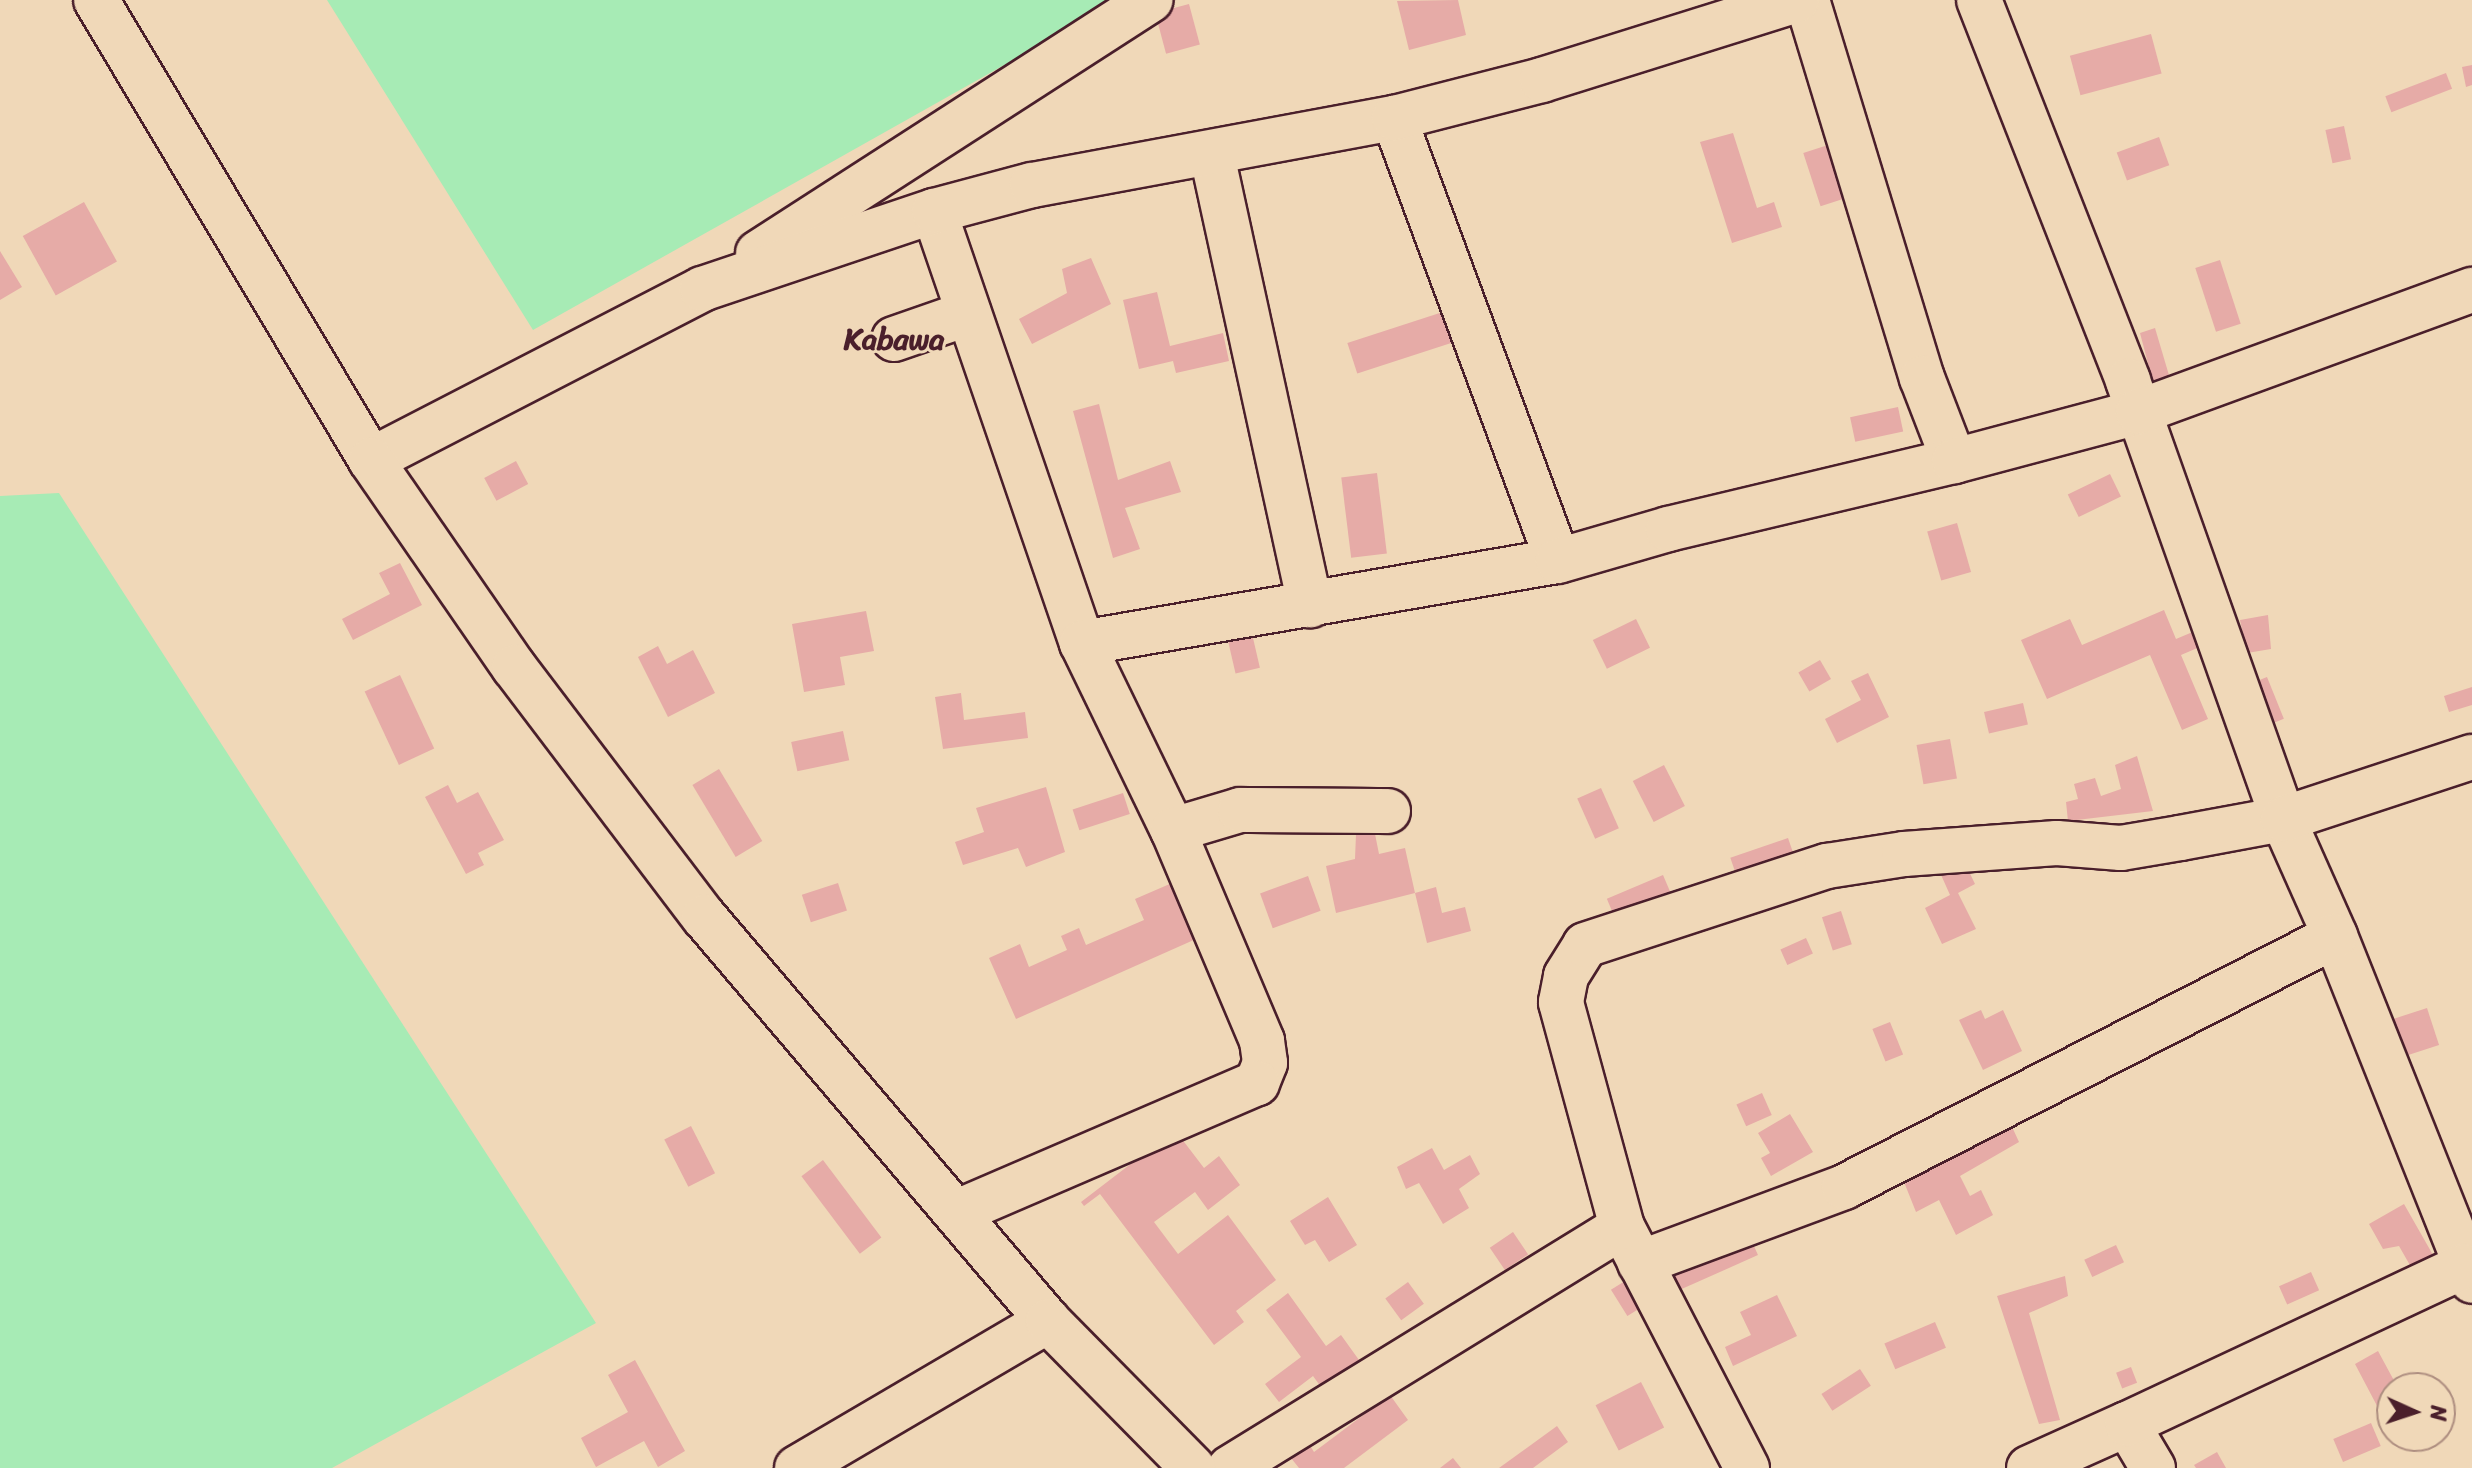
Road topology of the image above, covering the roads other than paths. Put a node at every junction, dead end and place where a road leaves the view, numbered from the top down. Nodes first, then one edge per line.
1 (96, 0) edge
2 (1150, 0) edge
3 (1797, 0) edge
4 (1807, 0) edge
5 (1979, 0) edge
6 (1394, 118) junction
7 (1212, 155) junction
8 (934, 211) junction
9 (702, 289) junction
10 (2472, 290) edge
11 (969, 313) junction
12 (894, 339) dead end
13 (2138, 412) junction
14 (371, 460) junction
15 (1954, 461) junction
16 (1558, 561) junction
17 (1310, 605) junction
18 (1082, 643) junction
19 (2472, 757) edge
20 (1388, 811) dead end
21 (2283, 819) junction
22 (1173, 830) junction
23 (2335, 936) junction
24 (957, 1212) junction
25 (1631, 1245) junction
26 (2468, 1273) edge
27 (1048, 1321) junction
28 (2127, 1424) junction
29 (797, 1468) edge
30 (1193, 1468) edge
31 (1230, 1468) edge
32 (1747, 1468) edge
33 (2029, 1468) edge
34 (2153, 1468) edge

1 - 14 main road
2 - 9 main road
3 - 6 main road
4 - 15 main road
5 - 13 main road
6 - 7 main road
6 - 16 main road
7 - 8 main road
7 - 17 main road
8 - 9 main road
8 - 11 main road
9 - 14 main road
10 - 13 main road
11 - 12 main road
11 - 18 main road
13 - 15 main road
13 - 21 main road
14 - 24 main road
15 - 16 main road
16 - 17 main road
17 - 18 main road
18 - 22 main road
19 - 21 main road
20 - 22 main road
21 - 23 main road
21 - 25 main road
22 - 24 main road
23 - 25 main road
23 - 26 main road
24 - 27 main road
25 - 31 main road
25 - 32 main road
26 - 28 main road
27 - 29 main road
27 - 30 main road
28 - 33 main road
28 - 34 main road

